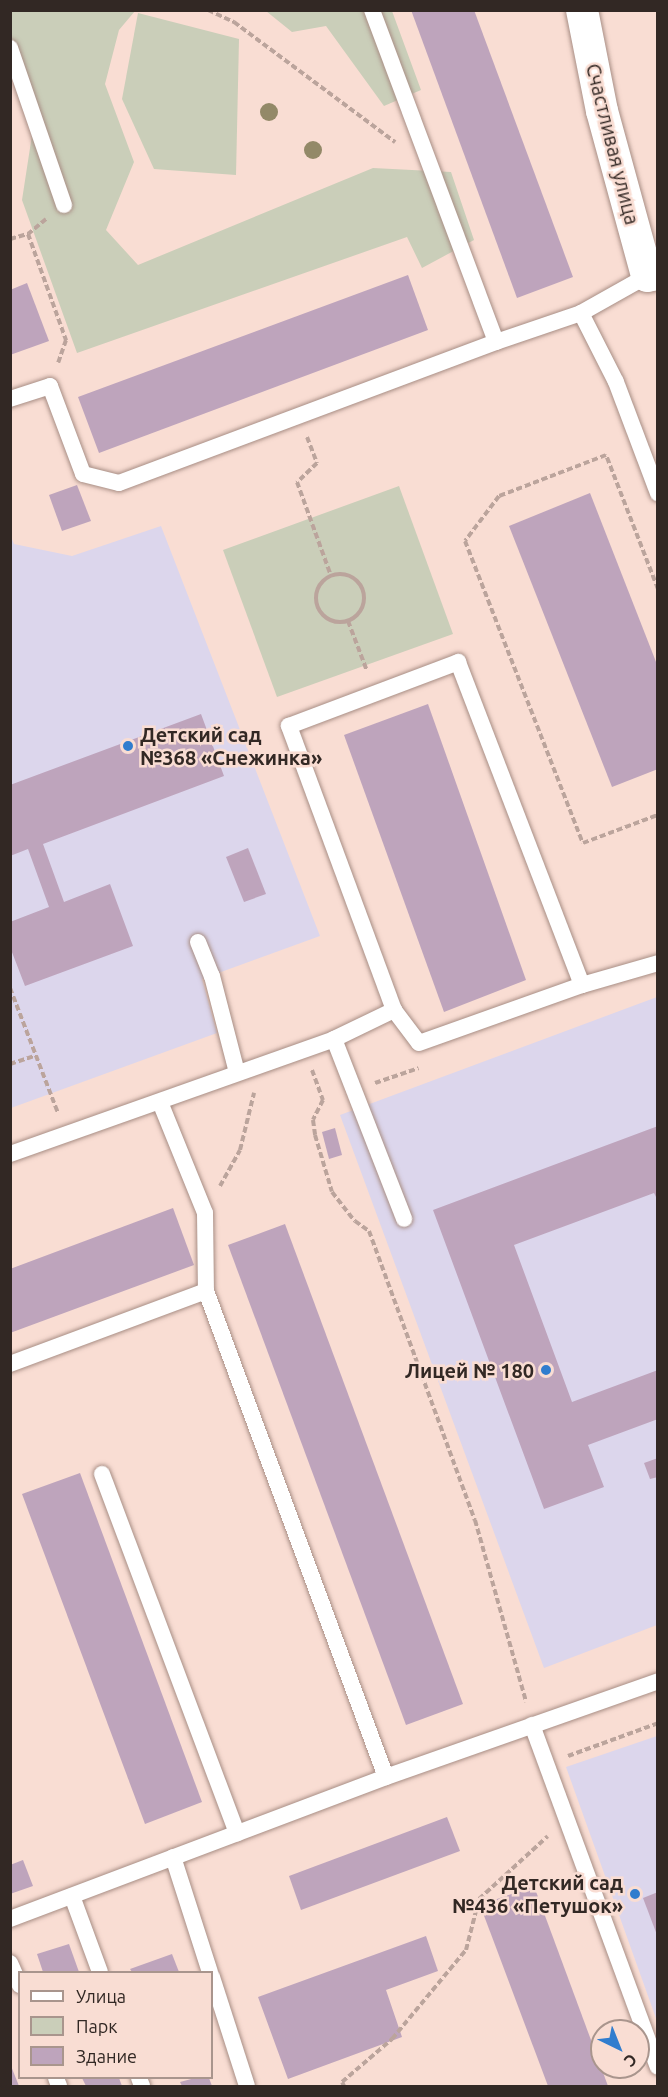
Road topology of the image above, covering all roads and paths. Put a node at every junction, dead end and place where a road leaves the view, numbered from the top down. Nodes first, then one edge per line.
1 (207, 10) edge
2 (372, 10) edge
3 (582, 10) edge
4 (10, 48) edge
5 (432, 170) junction
6 (64, 205) joint
7 (28, 234) junction
8 (10, 239) edge
9 (652, 275) edge
10 (581, 313) junction
11 (496, 342) junction
12 (50, 386) junction
13 (10, 399) edge
14 (299, 416) junction
15 (657, 493) edge
16 (331, 576) junction
17 (657, 589) edge
18 (348, 621) junction
19 (375, 693) junction
20 (657, 815) edge
21 (198, 942) dead end
22 (657, 963) edge
23 (582, 985) junction
24 (10, 988) edge
25 (394, 1010) junction
26 (334, 1039) junction
27 (305, 1050) junction
28 (35, 1056) junction
29 (10, 1064) edge
30 (261, 1065) junction
31 (237, 1074) junction
32 (160, 1101) junction
33 (66, 1133) junction
34 (10, 1154) edge
35 (205, 1213) junction
36 (404, 1219) dead end
37 (206, 1291) junction
38 (10, 1364) edge
39 (102, 1474) dead end
40 (657, 1681) edge
41 (657, 1723) edge
42 (532, 1725) junction
43 (545, 1764) junction
44 (386, 1777) junction
45 (566, 1820) junction
46 (237, 1833) junction
47 (173, 1857) junction
48 (72, 1896) junction
49 (10, 1919) edge
50 (10, 1963) edge
51 (100, 1971) edge
52 (210, 1971) edge
53 (213, 1980) edge
54 (18, 1981) edge
55 (657, 2067) edge
56 (247, 2086) edge
57 (344, 2086) edge

1 - 5 path
2 - 5 lane
3 - 9 street, Счастливая улица
4 - 6 lane
5 - 11 lane
6 - 7 path
7 - 8 path
7 - 12 path
9 - 10 lane
10 - 11 lane
10 - 15 lane
11 - 14 lane
12 - 13 lane
12 - 14 lane
14 - 16 path
16 - 18 path
16 - 18 path
17 - 20 path
18 - 19 path
19 - 23 lane
19 - 25 lane
21 - 31 lane
22 - 23 lane
23 - 25 lane
24 - 28 path
25 - 26 lane
26 - 27 lane
26 - 36 lane
27 - 30 lane
27 - 42 path
28 - 29 path
28 - 33 path
30 - 31 lane
30 - 35 path
31 - 32 lane
32 - 33 lane
32 - 35 lane
33 - 34 lane
35 - 37 lane
37 - 38 lane
37 - 44 lane
39 - 46 lane
40 - 42 lane
41 - 43 path
42 - 43 lane
42 - 44 lane
43 - 45 lane
44 - 46 lane
45 - 55 lane
45 - 57 path
46 - 47 lane
47 - 48 lane
47 - 52 lane
48 - 49 lane
48 - 51 lane
50 - 54 lane
53 - 56 lane

